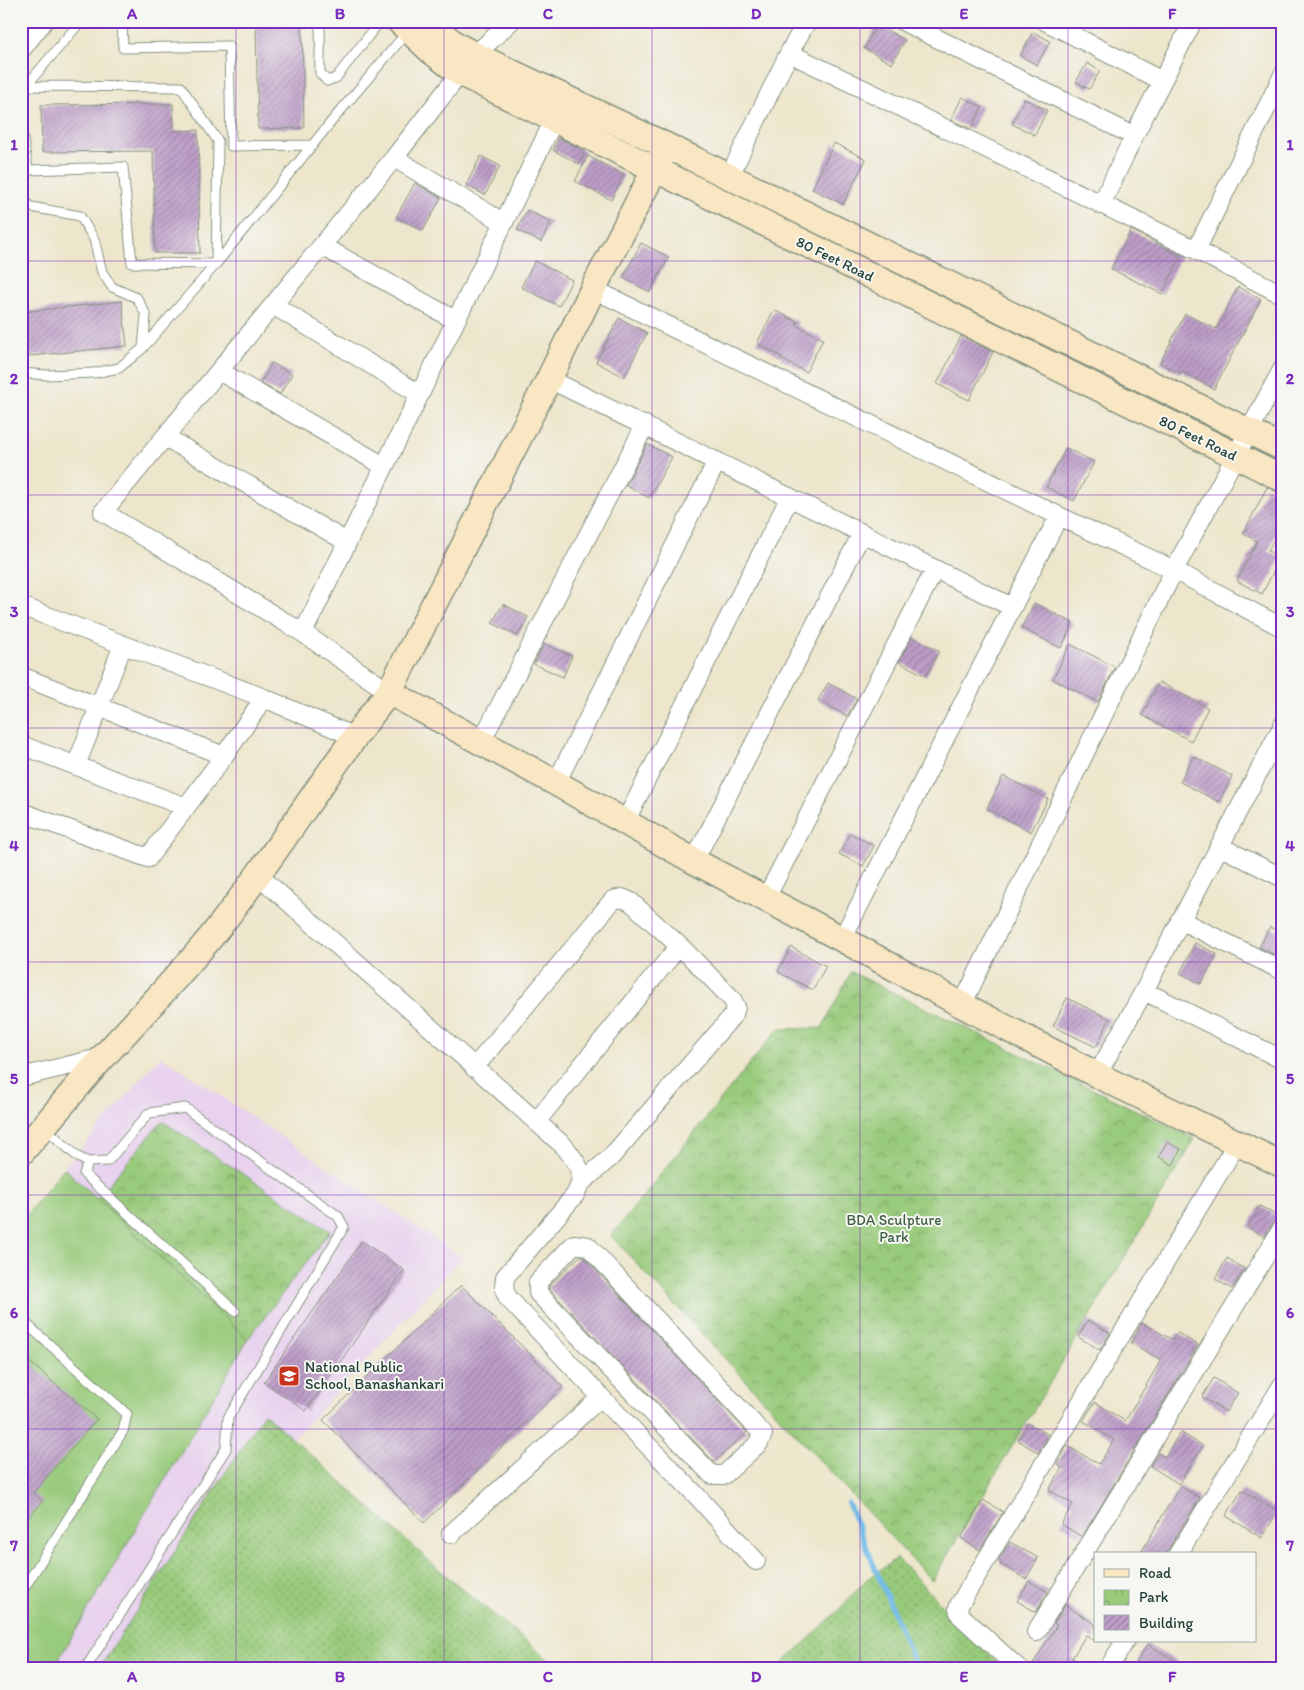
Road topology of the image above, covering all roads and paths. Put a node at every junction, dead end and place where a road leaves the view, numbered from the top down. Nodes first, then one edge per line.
1 (44, 21) edge
2 (81, 21) edge
3 (122, 21) edge
4 (319, 21) edge
5 (380, 21) edge
6 (511, 21) edge
7 (807, 21) edge
8 (902, 21) edge
9 (1045, 21) edge
10 (1190, 22) edge
11 (411, 24) edge
12 (21, 50) edge
13 (789, 53) junction
14 (468, 64) junction
15 (1283, 75) edge
16 (1162, 81) junction
17 (23, 89) edge
18 (554, 120) junction
19 (21, 128) edge
20 (1134, 136) junction
21 (313, 145) junction
22 (667, 146) junction
23 (394, 158) junction
24 (654, 170) junction
25 (729, 177) junction
26 (21, 198) edge
27 (1101, 205) junction
28 (503, 222) junction
29 (322, 246) junction
30 (1196, 250) junction
31 (216, 264) junction
32 (592, 289) junction
33 (1283, 295) edge
34 (273, 306) junction
35 (455, 320) junction
36 (142, 348) junction
37 (1283, 368) edge
38 (219, 372) junction
39 (21, 374) edge
40 (549, 379) junction
41 (419, 394) junction
42 (645, 424) junction
43 (1248, 431) junction
44 (165, 437) junction
45 (1283, 448) edge
46 (1235, 456) junction
47 (717, 460) junction
48 (384, 466) junction
49 (1283, 479) edge
50 (790, 496) junction
51 (1059, 516) junction
52 (862, 533) junction
53 (347, 542) junction
54 (935, 569) junction
55 (1174, 570) junction
56 (21, 606) edge
57 (1012, 607) junction
58 (1283, 628) edge
59 (303, 632) junction
60 (123, 645) junction
61 (21, 676) edge
62 (389, 692) junction
63 (264, 698) junction
64 (99, 706) junction
65 (1283, 726) edge
66 (361, 727) junction
67 (481, 742) junction
68 (21, 745) edge
69 (1277, 752) edge
70 (224, 756) junction
71 (76, 766) junction
72 (556, 783) junction
73 (186, 807) junction
74 (21, 812) edge
75 (625, 822) junction
76 (1219, 846) junction
77 (694, 861) junction
78 (258, 875) junction
79 (1283, 878) edge
80 (766, 898) junction
81 (1180, 920) junction
82 (842, 939) junction
83 (679, 946) junction
84 (1283, 970) edge
85 (1144, 990) junction
86 (962, 1005) junction
87 (104, 1057) junction
88 (1283, 1060) edge
89 (474, 1068) junction
90 (1097, 1075) junction
91 (21, 1077) edge
92 (536, 1122) junction
93 (44, 1127) junction
94 (1237, 1143) junction
95 (21, 1153) edge
96 (88, 1162) junction
97 (1283, 1165) edge
98 (581, 1183) junction
99 (1283, 1227) edge
100 (235, 1311) dead end
101 (21, 1319) edge
102 (1283, 1384) edge
103 (601, 1397) junction
104 (658, 1418) junction
105 (639, 1435) junction
106 (451, 1534) dead end
107 (1179, 1552) edge
108 (756, 1561) dead end
109 (21, 1593) edge
110 (1036, 1632) dead end
111 (1124, 1642) edge
112 (85, 1669) edge
113 (1019, 1669) edge
114 (1108, 1669) edge

1 - 12 street
2 - 17 lane
3 - 21 lane
4 - 5 lane
6 - 14 street
7 - 13 street
8 - 20 street
9 - 16 street
10 - 16 street
11 - 14 street, 80 Feet Road
11 - 21 lane
13 - 25 street
13 - 27 street
14 - 18 street, 80 Feet Road
14 - 22 street, 80 Feet Road
14 - 23 street
15 - 30 street
16 - 20 street
17 - 31 lane
18 - 24 street, 80 Feet Road
18 - 28 street
19 - 31 lane
20 - 27 street
21 - 31 lane
22 - 24 street
22 - 25 street, 80 Feet Road
23 - 28 street
23 - 29 street
24 - 32 street
24 - 46 street, 80 Feet Road
25 - 43 street, 80 Feet Road
26 - 36 lane
27 - 30 street
28 - 35 street
29 - 34 street
29 - 35 street
30 - 33 street
31 - 36 lane
32 - 40 street
32 - 51 street
34 - 38 street
34 - 41 street
35 - 41 street
36 - 39 lane
37 - 43 street
38 - 44 street
38 - 48 street
40 - 42 street
40 - 62 street
41 - 48 street
42 - 47 street
42 - 67 street
43 - 45 street, 80 Feet Road
43 - 46 street
44 - 53 street
44 - 59 street
46 - 49 street, 80 Feet Road
46 - 55 street
47 - 50 street
47 - 72 street
48 - 53 street
50 - 52 street
50 - 75 street
51 - 55 street
51 - 57 street
52 - 54 street
52 - 77 street
53 - 59 street
54 - 57 street
54 - 80 street
55 - 58 street
55 - 86 street
56 - 60 street
57 - 82 street
59 - 62 street
60 - 63 street
60 - 64 street
61 - 64 street
62 - 66 street
62 - 67 street
63 - 66 street
63 - 70 street
64 - 70 street
64 - 71 street
65 - 69 street
66 - 78 street
67 - 72 street
68 - 71 street
69 - 76 street
70 - 73 street
71 - 73 street
72 - 75 street
73 - 74 street
75 - 77 street
76 - 79 street
76 - 81 street
77 - 80 street
78 - 87 street
78 - 89 street
80 - 82 street
81 - 84 street
81 - 85 street
82 - 86 street
83 - 89 street
83 - 92 street
83 - 98 street
85 - 88 street
85 - 90 street
86 - 90 street
87 - 91 street
87 - 93 street
89 - 92 street
90 - 94 street
92 - 98 street
93 - 95 street
93 - 96 lane
94 - 97 street
94 - 113 street
96 - 100 lane
96 - 112 lane
98 - 103 street
99 - 110 street
101 - 109 lane
102 - 107 street
103 - 105 street
103 - 106 street
104 - 104 street
104 - 105 street
105 - 108 street
111 - 114 street

